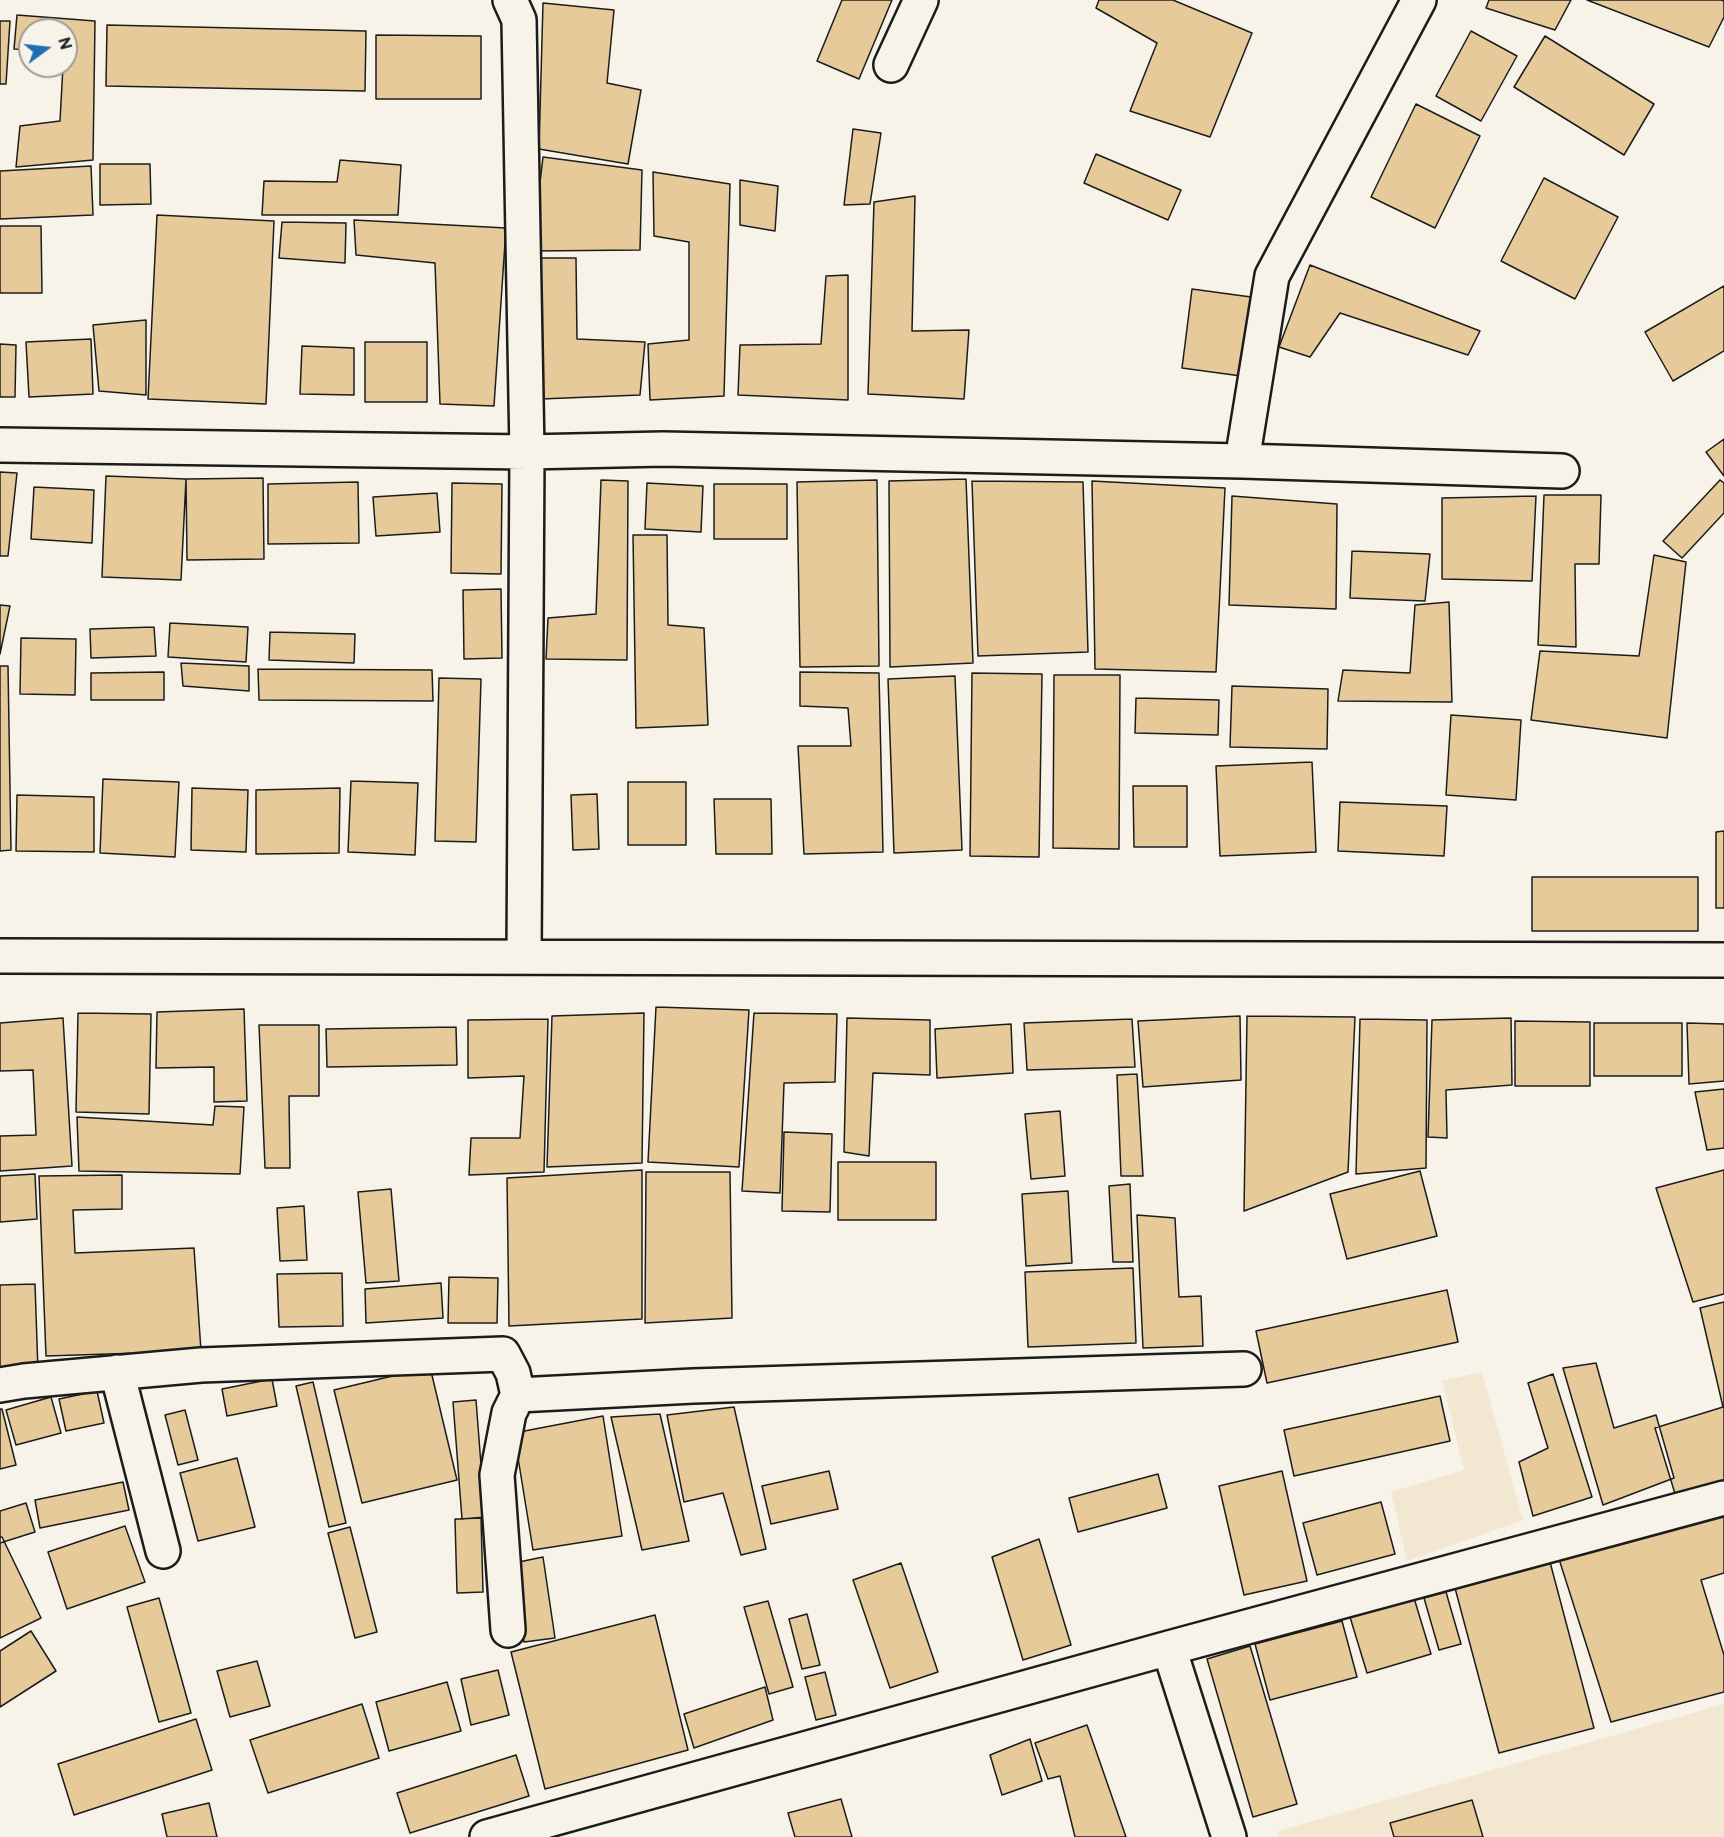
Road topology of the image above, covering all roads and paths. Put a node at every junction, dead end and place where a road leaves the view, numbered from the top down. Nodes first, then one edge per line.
1 (510, 0) edge
2 (921, 0) edge
3 (1419, 0) edge
4 (891, 65) dead end
5 (0, 446) edge
6 (527, 452) junction
7 (1242, 461) junction
8 (1562, 471) dead end
9 (0, 956) edge
10 (524, 957) junction
11 (1724, 960) edge
12 (1244, 1369) dead end
13 (117, 1372) junction
14 (0, 1385) edge
15 (518, 1395) junction
16 (1724, 1498) edge
17 (163, 1551) dead end
18 (508, 1630) dead end
19 (1169, 1648) junction
20 (487, 1837) edge
21 (1229, 1837) edge

1 - 6 street
2 - 4 street
3 - 7 street
5 - 6 street
6 - 7 street
6 - 10 street
7 - 8 street
9 - 10 street
10 - 11 street
12 - 15 street
13 - 14 street
13 - 15 street
13 - 17 street
15 - 18 street
16 - 19 street
19 - 20 street
19 - 21 street

